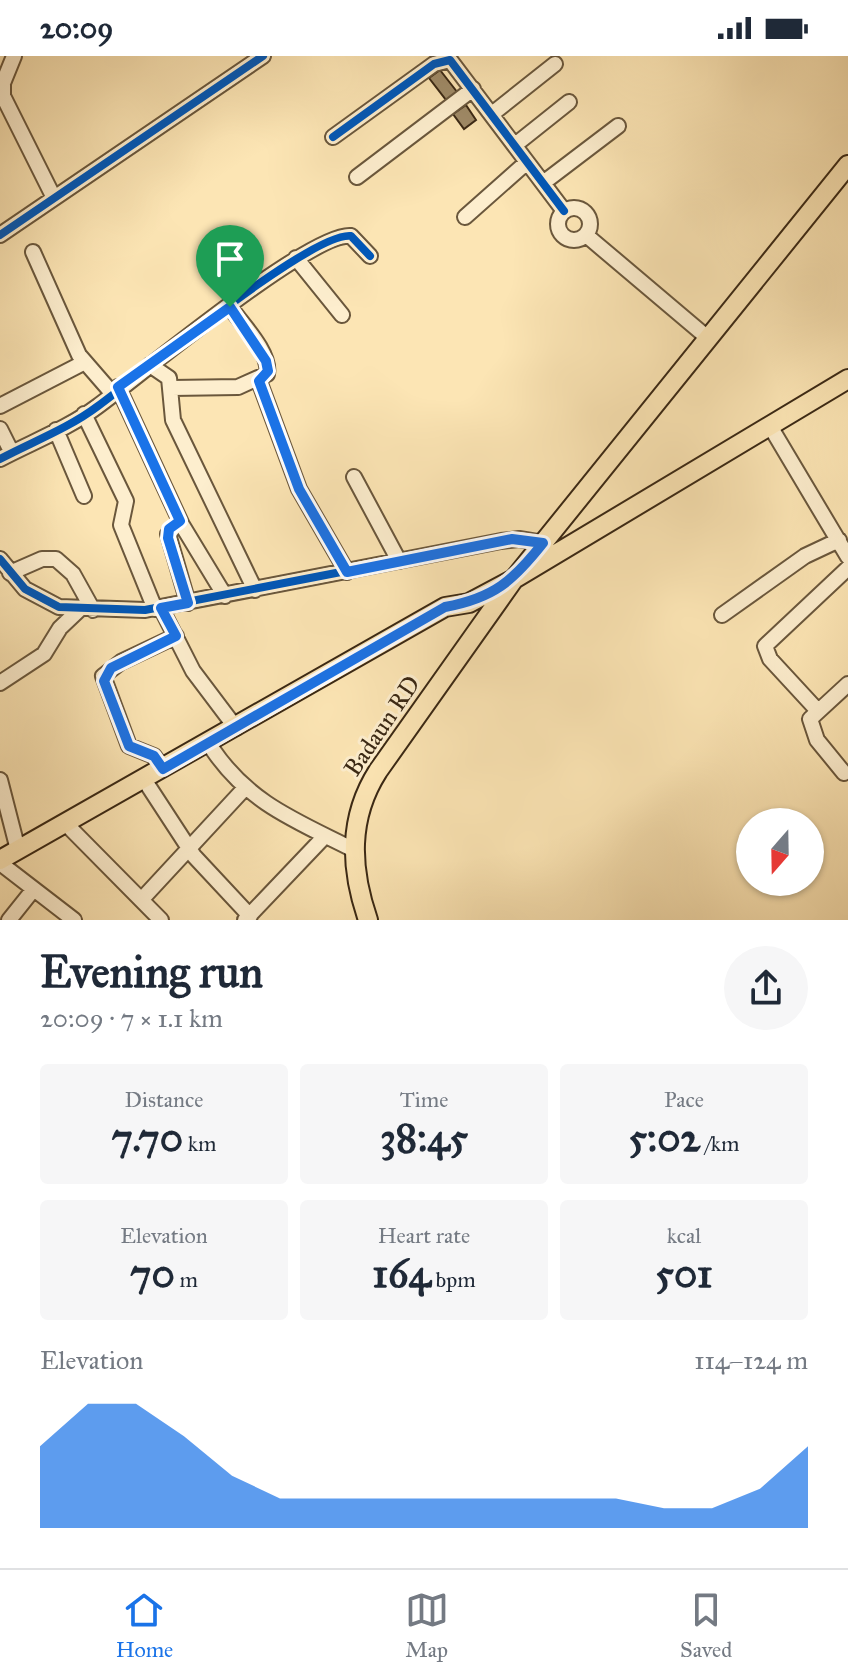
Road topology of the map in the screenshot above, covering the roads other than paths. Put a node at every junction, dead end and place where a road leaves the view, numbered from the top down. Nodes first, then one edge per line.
1 (14, 56) edge
2 (263, 56) edge
3 (555, 64) dead end
4 (473, 89) junction
5 (569, 102) dead end
6 (492, 114) junction
7 (618, 126) dead end
8 (333, 137) dead end
9 (515, 145) junction
10 (527, 162) junction
11 (848, 165) edge
12 (357, 177) dead end
13 (543, 183) junction
14 (54, 198) junction
15 (564, 211) junction
16 (465, 217) dead end
17 (0, 235) edge
18 (586, 235) junction
19 (33, 252) dead end
20 (370, 256) dead end
21 (296, 258) junction
22 (230, 307) junction
23 (342, 315) dead end
24 (709, 339) junction
25 (85, 362) junction
26 (150, 365) junction
27 (848, 379) edge
28 (259, 381) junction
29 (172, 388) junction
30 (115, 390) junction
31 (0, 406) edge
32 (84, 414) junction
33 (770, 426) junction
34 (0, 429) edge
35 (56, 430) junction
36 (6, 456) edge
37 (354, 477) dead end
38 (84, 496) dead end
39 (180, 521) junction
40 (839, 540) junction
41 (543, 543) junction
42 (848, 557) edge
43 (399, 561) junction
44 (848, 568) edge
45 (4, 569) edge
46 (347, 572) junction
47 (514, 579) junction
48 (255, 590) junction
49 (225, 596) junction
50 (188, 603) junction
51 (469, 603) junction
52 (158, 609) junction
53 (86, 610) junction
54 (722, 615) dead end
55 (176, 636) junction
56 (0, 683) edge
57 (848, 684) edge
58 (818, 711) junction
59 (236, 728) junction
60 (213, 750) junction
61 (163, 769) junction
62 (844, 773) dead end
63 (0, 780) edge
64 (149, 787) junction
65 (244, 789) junction
66 (2, 799) edge
67 (71, 829) junction
68 (325, 836) junction
69 (18, 850) junction
70 (189, 850) junction
71 (354, 850) junction
72 (1, 865) edge
73 (33, 890) junction
74 (143, 898) junction
75 (18, 917) edge
76 (248, 918) edge
77 (363, 918) edge
78 (74, 920) edge
79 (161, 920) edge

1 - 14 street
2 - 14 street
3 - 6 street
4 - 6 street
4 - 8 street
4 - 12 street
5 - 9 street
6 - 9 street
7 - 13 street
9 - 10 street
10 - 13 street
10 - 16 street
11 - 24 main road, Badaun RD
13 - 15 street
14 - 17 street
15 - 18 street
15 - 18 street
18 - 24 street
19 - 25 street
20 - 21 street
21 - 22 street
21 - 23 street
22 - 26 street
22 - 28 street
24 - 41 main road, Badaun RD
25 - 30 street
25 - 31 street
26 - 29 street
26 - 30 street
27 - 33 main road
28 - 29 street
28 - 46 street
29 - 48 street
30 - 32 street
30 - 39 street
32 - 35 street
32 - 52 street
33 - 40 street
33 - 47 main road
34 - 36 street
35 - 36 street
35 - 38 street
37 - 43 street
39 - 49 street
39 - 50 street
40 - 42 street
40 - 54 street
41 - 43 street
41 - 47 main road, Badaun RD
43 - 46 street
44 - 58 street
45 - 53 street
45 - 53 street
46 - 48 street
47 - 51 main road
47 - 71 main road, Badaun RD
48 - 49 street
49 - 50 street
50 - 52 street
51 - 59 main road
51 - 60 main road
52 - 53 street
52 - 55 street
53 - 56 street
55 - 59 street
55 - 61 street
57 - 58 street
58 - 62 street
59 - 61 main road
60 - 64 main road
60 - 65 street
61 - 69 main road
63 - 66 street
64 - 67 main road
64 - 70 street
65 - 68 street
65 - 70 street
66 - 69 street
67 - 72 main road
67 - 74 street
68 - 71 street
68 - 76 street
69 - 72 main road
70 - 74 street
70 - 76 street
71 - 77 main road, Badaun RD
72 - 73 street
73 - 75 street
73 - 78 street
74 - 79 street

